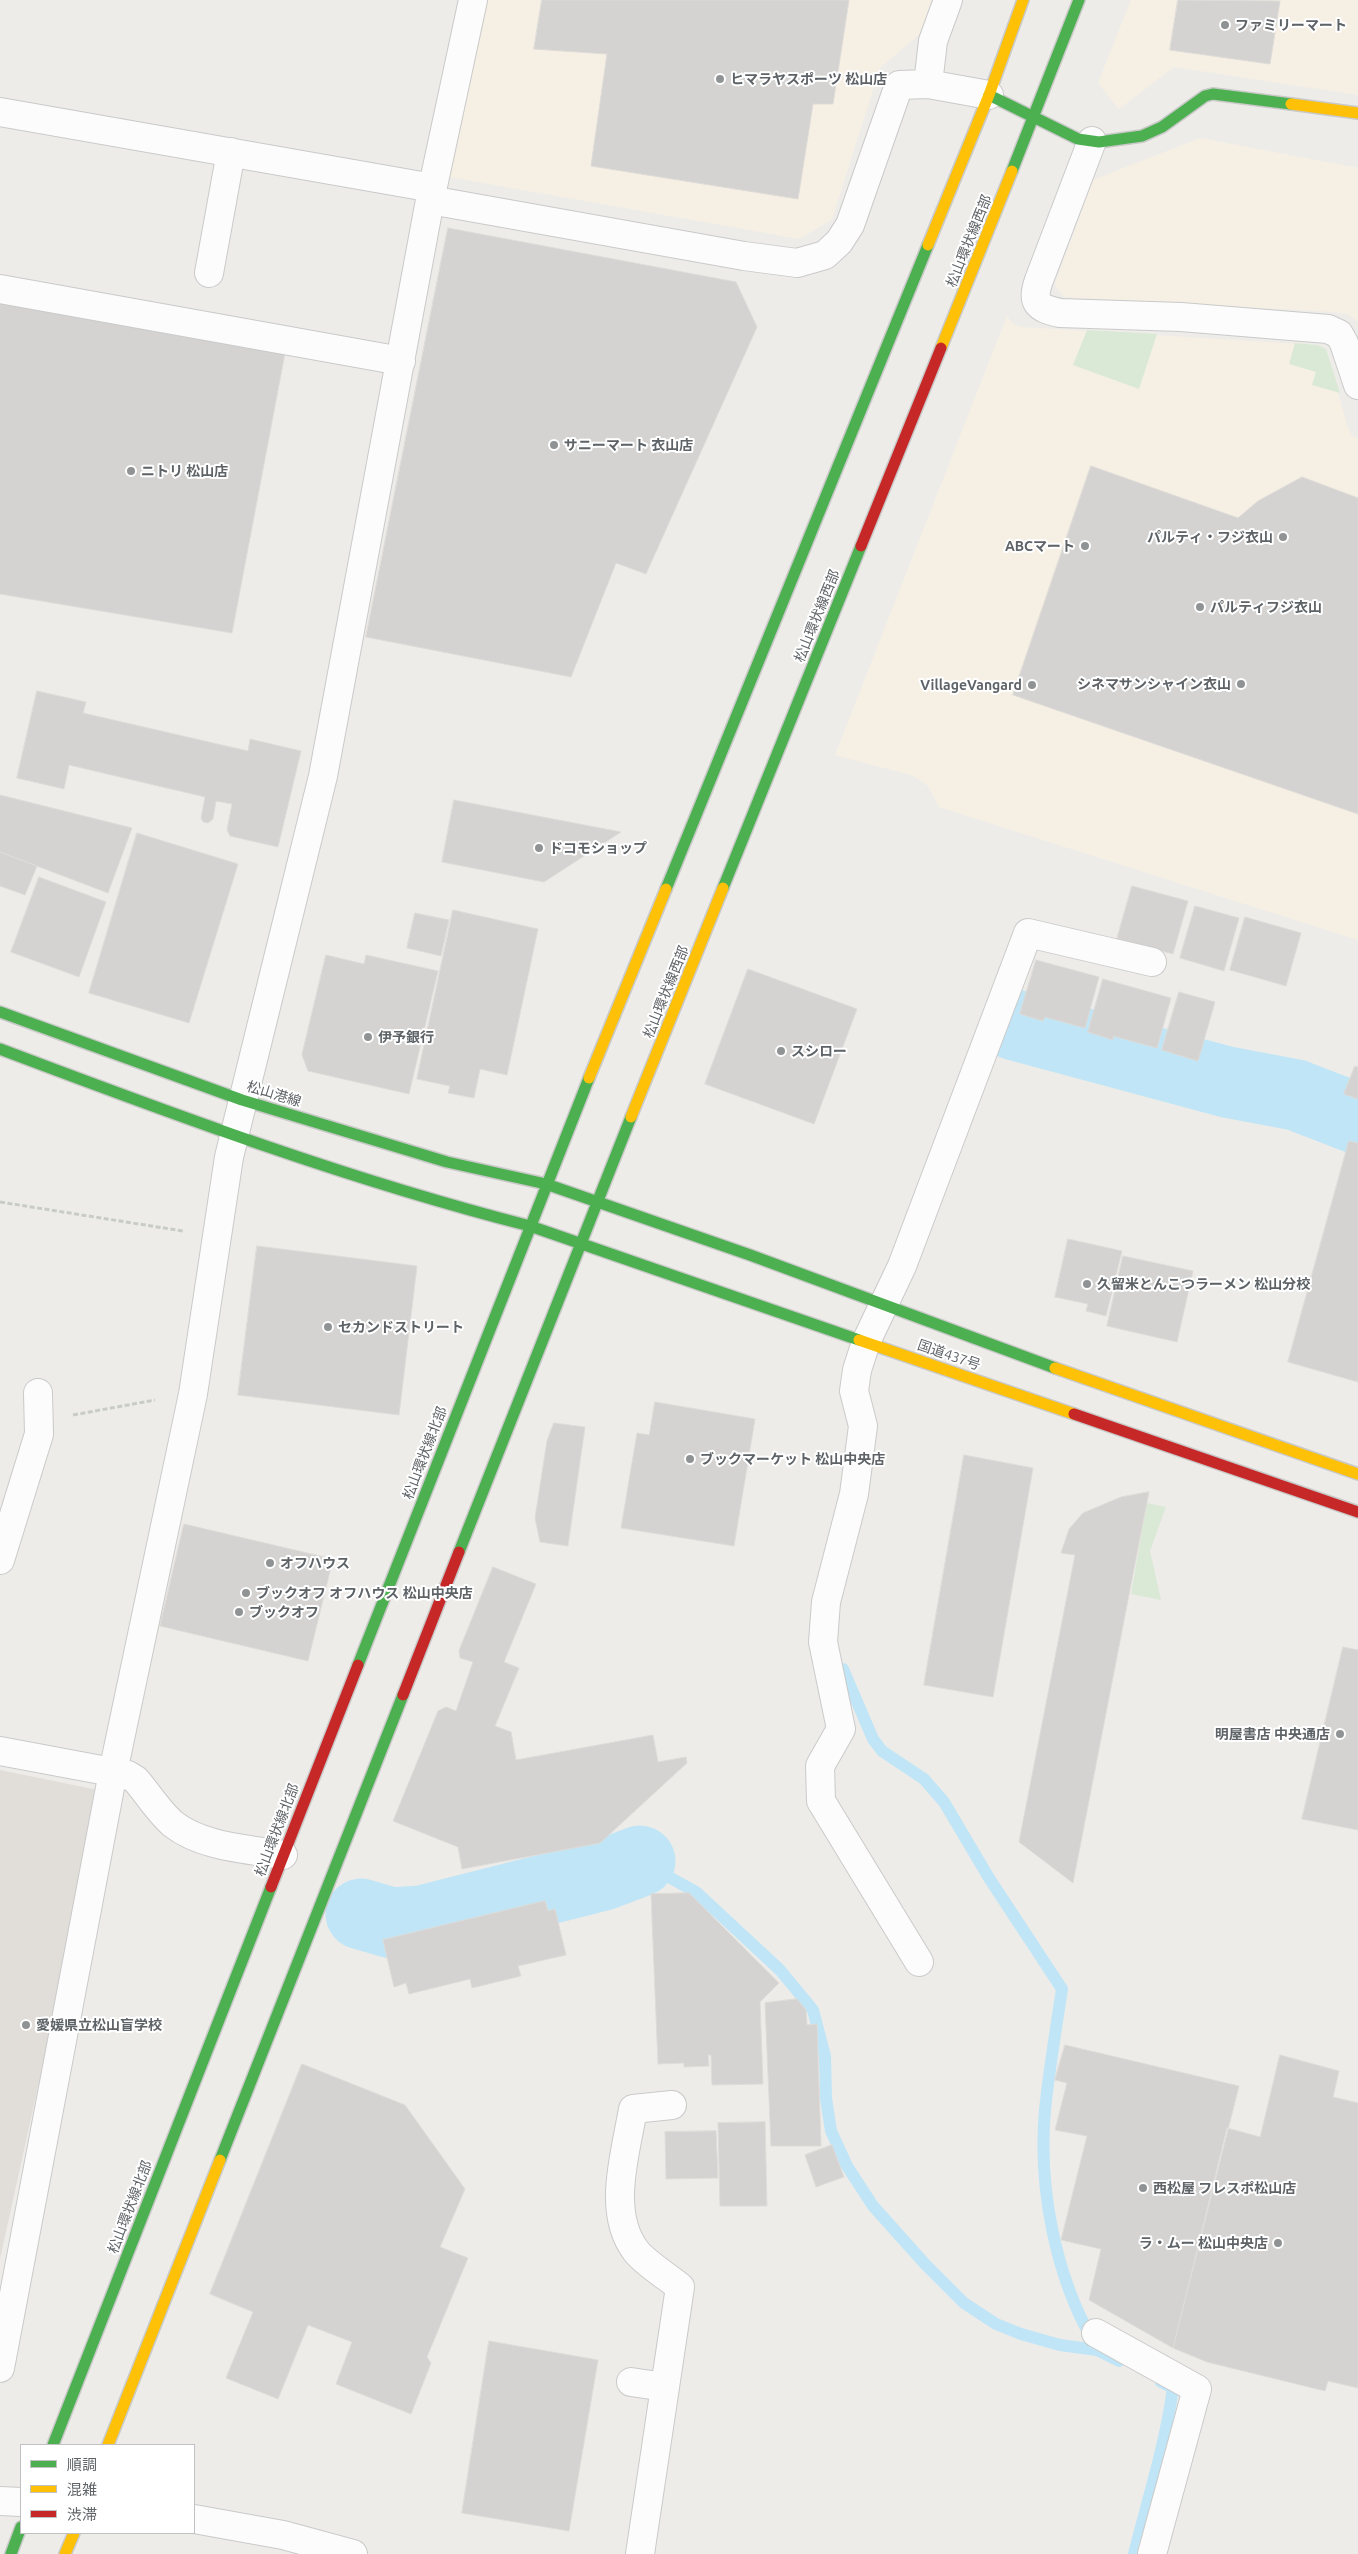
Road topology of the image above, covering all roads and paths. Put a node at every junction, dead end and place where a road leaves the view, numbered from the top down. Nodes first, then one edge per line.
1 (473, 0) edge
2 (948, 0) edge
3 (1023, 0) edge
4 (1079, 0) edge
5 (928, 84) junction
6 (989, 94) junction
7 (0, 112) edge
8 (1358, 113) edge
9 (1034, 117) junction
10 (1092, 141) junction
11 (231, 152) junction
12 (432, 194) junction
13 (210, 273) dead end
14 (0, 289) edge
15 (401, 361) junction
16 (1358, 385) edge
17 (1152, 962) dead end
18 (0, 1012) edge
19 (0, 1050) edge
20 (242, 1100) junction
21 (234, 1137) junction
22 (546, 1184) junction
23 (597, 1201) junction
24 (0, 1202) edge
25 (530, 1226) junction
26 (218, 1237) junction
27 (581, 1242) junction
28 (885, 1304) junction
29 (866, 1342) junction
30 (193, 1394) junction
31 (38, 1404) joint
32 (1358, 1474) edge
33 (1358, 1512) edge
34 (0, 1560) edge
35 (0, 1751) edge
36 (113, 1772) junction
37 (283, 1855) junction
38 (919, 1962) dead end
39 (672, 2105) dead end
40 (1096, 2333) dead end
41 (0, 2368) edge
42 (631, 2382) dead end
43 (665, 2388) junction
44 (53, 2444) edge
45 (108, 2444) edge
46 (0, 2501) edge
47 (20, 2502) edge
48 (195, 2520) edge
49 (20, 2530) edge
50 (74, 2534) edge
51 (346, 2553) edge
52 (11, 2554) edge
53 (65, 2554) edge
54 (640, 2554) edge
55 (1152, 2554) edge

1 - 12 street
2 - 5 street
3 - 6 main road
4 - 9 main road, 松山環状線西部
5 - 6 street
5 - 12 street
6 - 9 main road
6 - 22 main road
7 - 11 street
8 - 10 main road
9 - 10 main road
9 - 23 main road, 松山環状線西部
10 - 16 street
11 - 12 street
11 - 13 street
12 - 15 street
14 - 15 street
15 - 20 street
17 - 28 street
18 - 20 main road, 松山港線
19 - 21 main road
20 - 21 street
20 - 22 main road, 松山港線
21 - 25 main road
21 - 26 street
22 - 23 main road, 国道437号
22 - 25 main road
23 - 27 main road, 松山環状線西部
23 - 28 main road, 国道437号
24 - 26 path
25 - 27 main road, 国道437号
25 - 37 main road, 松山環状線北部
26 - 30 street
27 - 29 main road, 国道437号
27 - 45 main road
28 - 29 street
28 - 32 main road, 国道437号
29 - 33 main road, 国道437号
29 - 38 street
30 - 31 path
30 - 36 street
31 - 34 street
35 - 36 street
36 - 37 street
36 - 41 street
37 - 44 main road, 松山環状線北部
39 - 43 street
40 - 55 street
42 - 43 street
43 - 54 street
46 - 47 street
48 - 51 street
49 - 52 main road
50 - 53 main road

